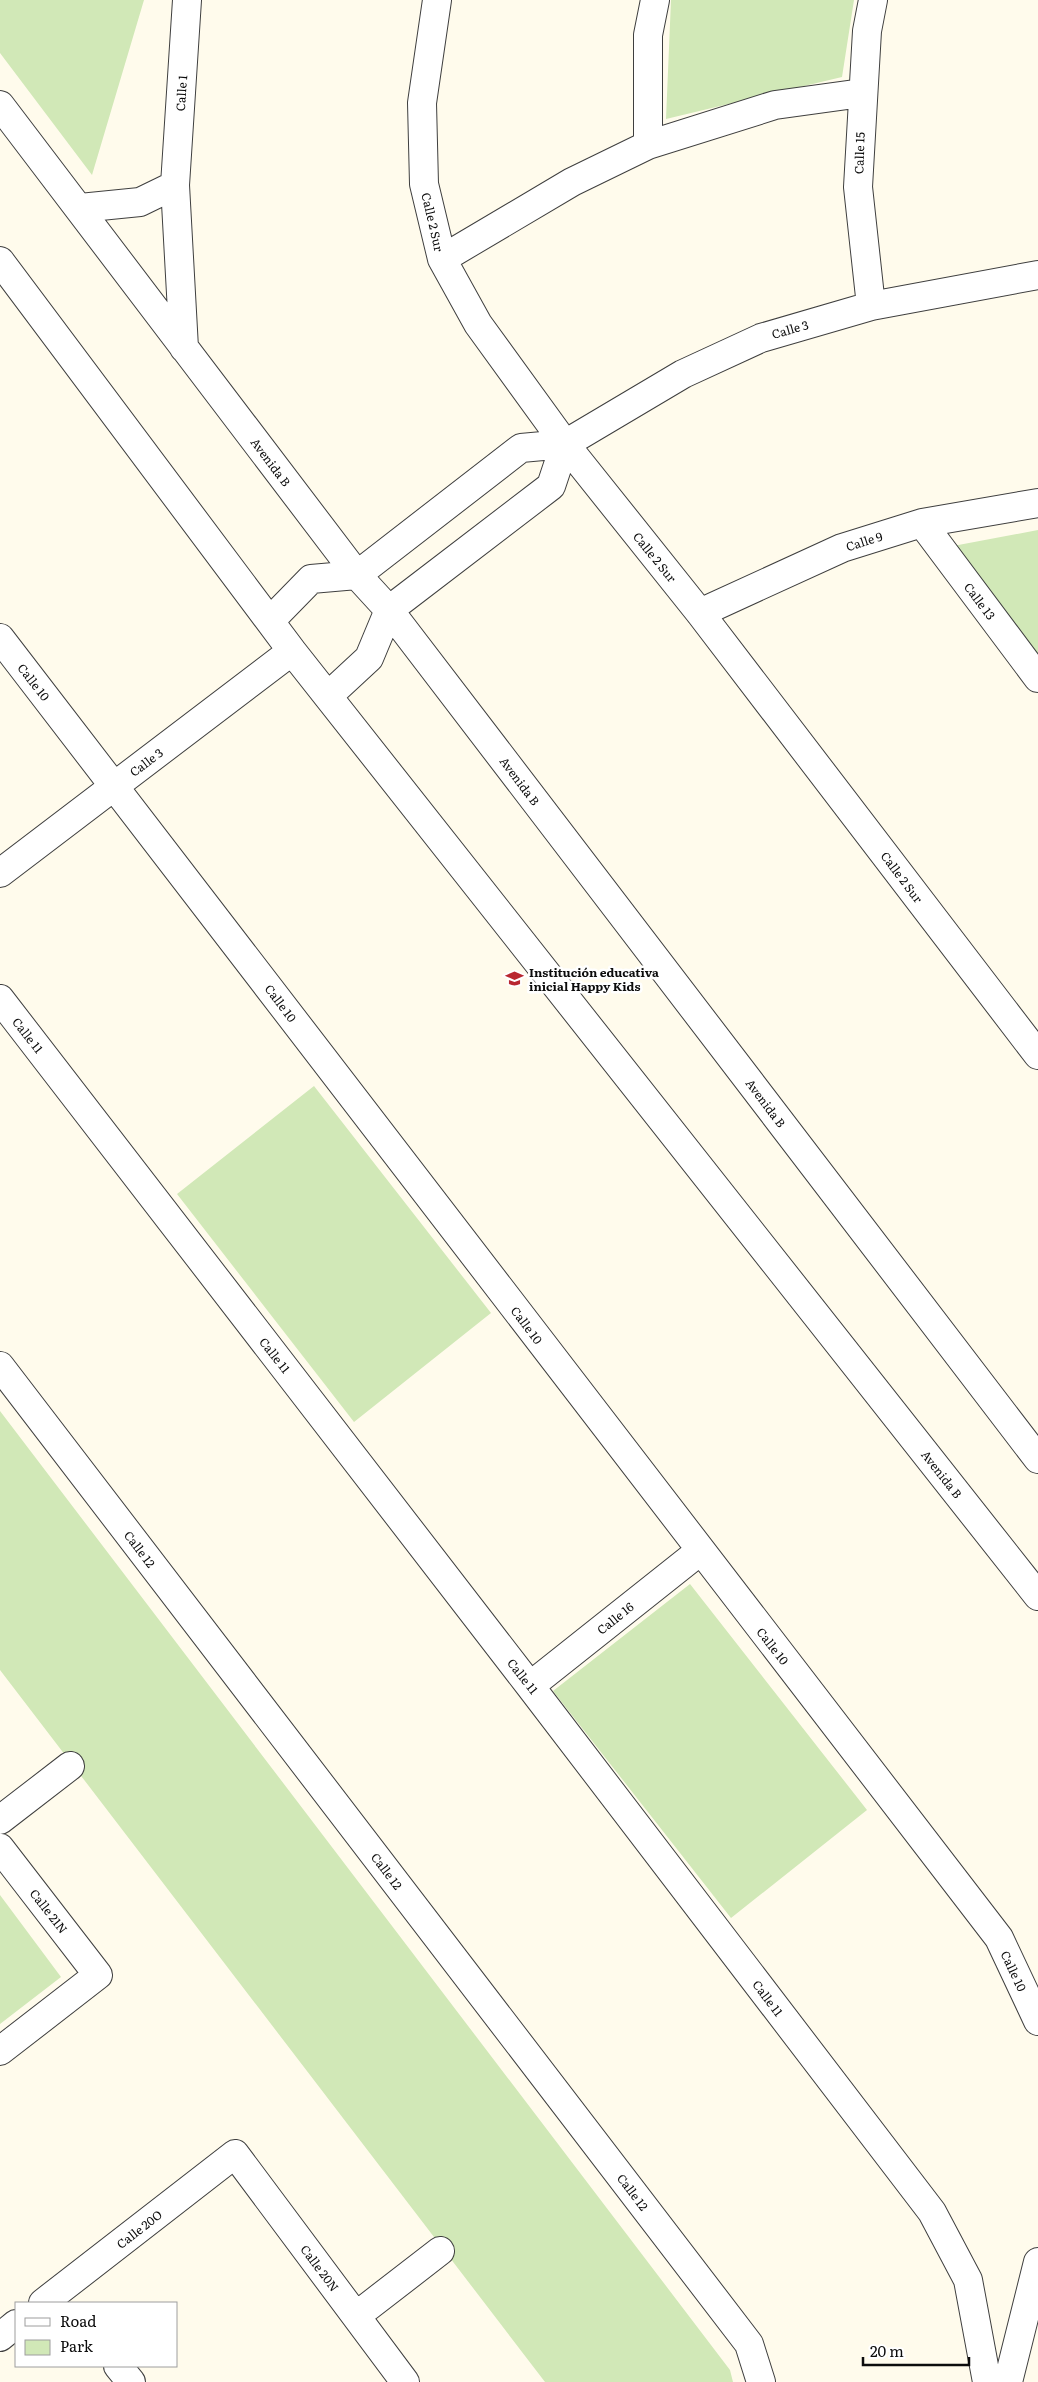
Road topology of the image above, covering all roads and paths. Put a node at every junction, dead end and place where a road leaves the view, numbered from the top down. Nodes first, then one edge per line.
1 (187, 0) edge
2 (437, 0) edge
3 (655, 0) edge
4 (873, 0) edge
5 (862, 93) junction
6 (0, 105) edge
7 (648, 145) junction
8 (175, 185) junction
9 (80, 208) junction
10 (442, 259) junction
11 (0, 261) edge
12 (1038, 276) edge
13 (871, 306) junction
14 (184, 348) junction
15 (565, 444) junction
16 (1038, 503) edge
17 (922, 523) junction
18 (357, 575) junction
19 (389, 610) junction
20 (700, 614) junction
21 (270, 621) junction
22 (0, 638) edge
23 (292, 651) junction
24 (1038, 678) edge
25 (328, 696) junction
26 (115, 786) junction
27 (0, 873) edge
28 (0, 999) edge
29 (1038, 1055) edge
30 (0, 1366) edge
31 (1038, 1459) edge
32 (700, 1551) junction
33 (1038, 1596) edge
34 (530, 1686) junction
35 (70, 1766) dead end
36 (0, 1820) edge
37 (0, 1848) edge
38 (1038, 2021) edge
39 (0, 2051) edge
40 (235, 2154) joint
41 (440, 2251) dead end
42 (1038, 2262) edge
43 (58, 2299) edge
44 (356, 2316) junction
45 (15, 2325) edge
46 (0, 2337) edge
47 (119, 2367) edge
48 (131, 2382) edge
49 (405, 2382) edge
50 (761, 2382) edge
51 (987, 2382) edge
52 (1008, 2382) edge

1 - 8 street, Calle 1
2 - 10 street, Calle 2 Sur
3 - 7 street
4 - 5 street, Calle 15
5 - 7 street
5 - 13 street, Calle 15
6 - 9 street, Avenida B
7 - 10 street
8 - 9 street
8 - 14 street, Calle 1
9 - 14 street, Avenida B
10 - 15 street, Calle 2 Sur
11 - 21 street, Avenida B
12 - 13 street, Calle 3
13 - 15 street, Calle 3
14 - 18 street, Avenida B
15 - 18 street, Calle 3
15 - 19 street
15 - 20 street, Calle 2 Sur
16 - 17 street, Calle 9
17 - 20 street, Calle 9
17 - 24 street, Calle 13
18 - 19 street, Avenida B
18 - 21 street
19 - 25 street
19 - 31 street, Avenida B
20 - 29 street, Calle 2 Sur
21 - 23 street, Avenida B
22 - 26 street, Calle 10
23 - 25 street, Avenida B
23 - 26 street, Calle 3
25 - 33 street, Avenida B
26 - 27 street, Calle 3
26 - 32 street, Calle 10
28 - 34 street, Calle 11
30 - 50 street, Calle 12
32 - 34 street, Calle 16
32 - 38 street, Calle 10
34 - 51 street, Calle 11
35 - 36 street
37 - 39 street, Calle 21N
40 - 43 street, Calle 20O
40 - 44 street, Calle 20N
41 - 44 street
42 - 52 street
44 - 49 street, Calle 20N
45 - 46 street
47 - 48 street

